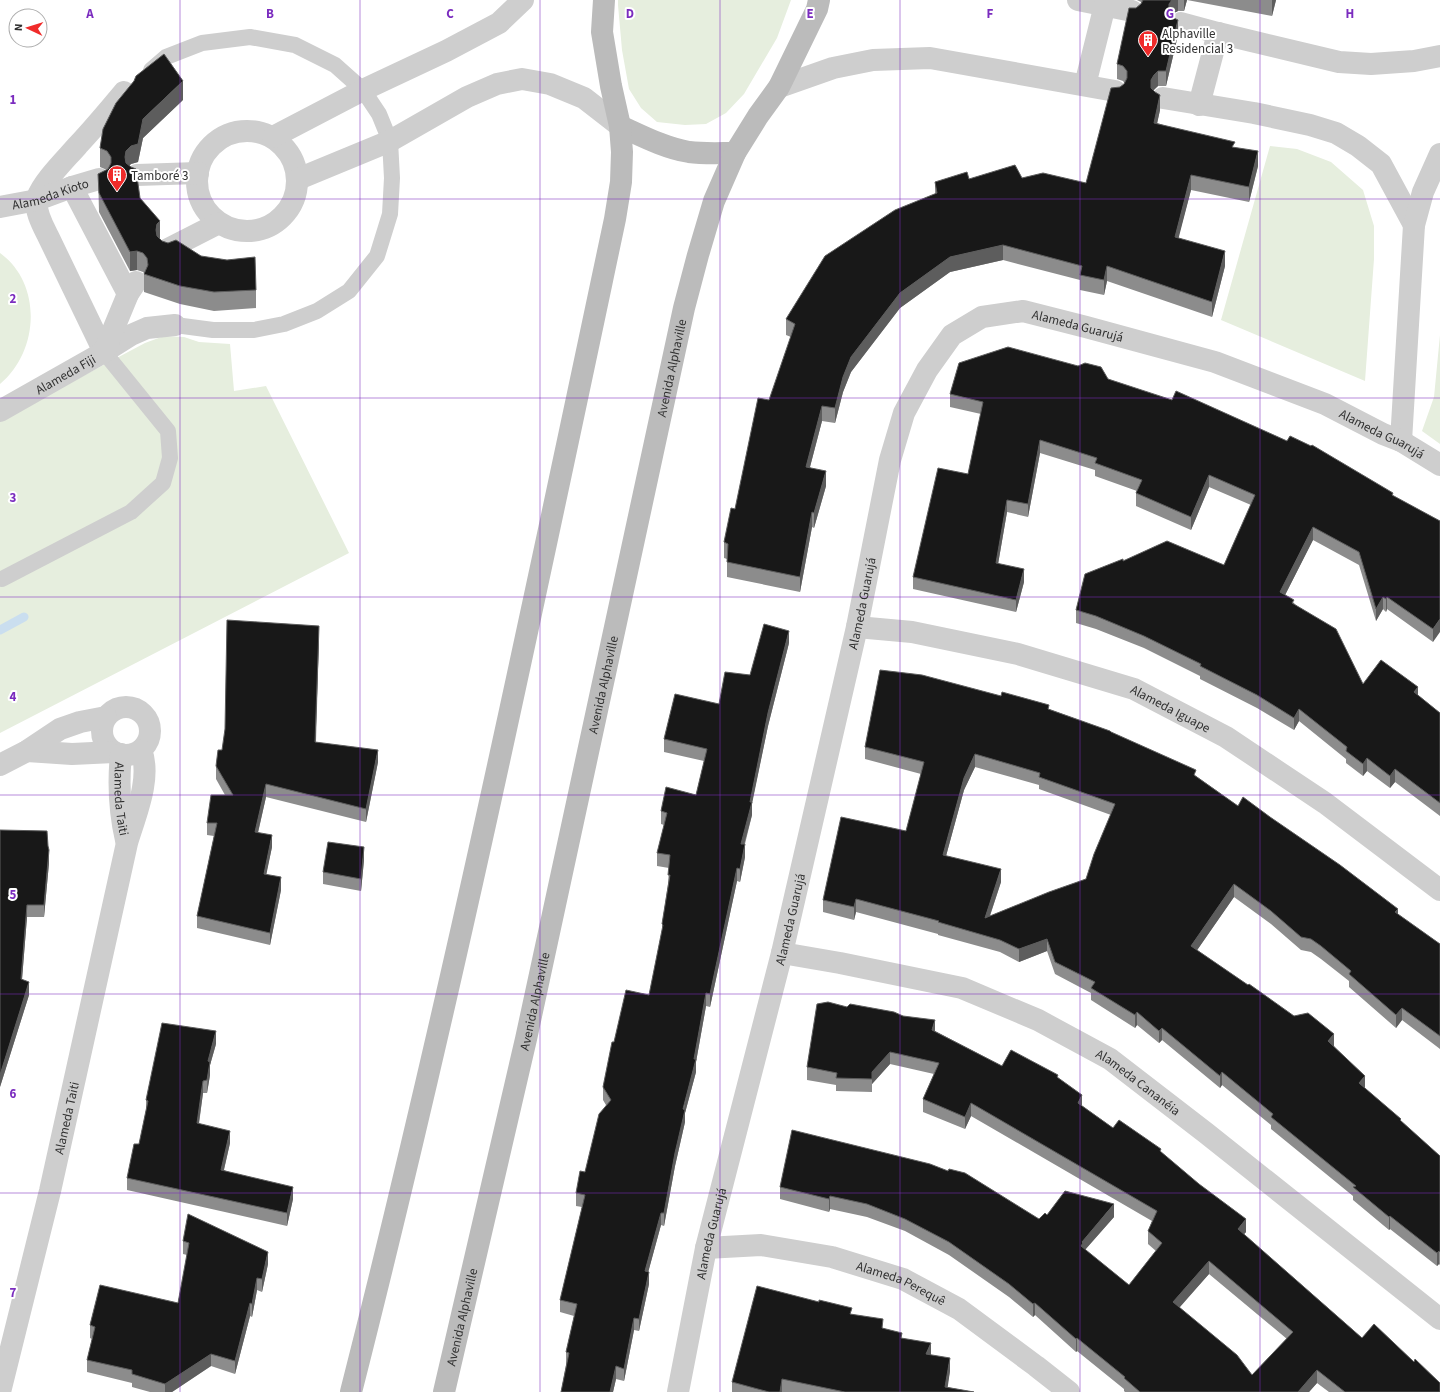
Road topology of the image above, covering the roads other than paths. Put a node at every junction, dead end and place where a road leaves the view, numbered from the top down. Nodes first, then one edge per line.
1 (523, 0) edge
2 (604, 0) edge
3 (819, 0) edge
4 (1078, 0) edge
5 (1105, 5) junction
6 (1132, 11) edge
7 (1181, 23) dead end
8 (1218, 33) junction
9 (1440, 56) edge
10 (134, 84) joint
11 (1085, 85) junction
12 (779, 87) junction
13 (362, 90) junction
14 (1115, 91) edge
15 (1163, 98) dead end
16 (1199, 105) junction
17 (620, 126) junction
18 (273, 137) junction
19 (390, 141) junction
20 (735, 153) junction
21 (1440, 154) edge
22 (198, 172) junction
23 (137, 175) edge
24 (99, 179) edge
25 (298, 179) junction
26 (72, 187) junction
27 (37, 200) junction
28 (0, 207) edge
29 (219, 223) junction
30 (1414, 225) junction
31 (168, 249) edge
32 (174, 325) joint
33 (104, 352) junction
34 (0, 411) edge
35 (1401, 441) junction
36 (1440, 465) edge
37 (2, 579) dead end
38 (857, 627) junction
39 (106, 718) junction
40 (27, 751) junction
41 (125, 752) junction
42 (0, 765) edge
43 (1440, 890) edge
44 (782, 953) junction
45 (706, 1248) junction
46 (1440, 1319) edge
47 (0, 1392) edge
48 (351, 1392) edge
49 (444, 1392) edge
50 (678, 1392) edge
51 (1069, 1392) edge

1 - 13 street
2 - 17 main road
3 - 12 main road, Avenida Alphaville
4 - 5 street
5 - 6 street
5 - 11 street
7 - 8 street
8 - 9 street
8 - 16 street
10 - 13 lane
10 - 27 street
11 - 12 street
11 - 14 street
12 - 20 main road, Avenida Alphaville
13 - 18 street
13 - 19 lane
15 - 16 street
16 - 30 street
17 - 19 street
17 - 20 main road
17 - 48 main road
18 - 22 street
18 - 25 street
19 - 25 street
19 - 32 lane
20 - 49 main road, Avenida Alphaville
21 - 30 street
22 - 23 street
22 - 29 street
24 - 26 street, Alameda Kioto
25 - 29 street
26 - 27 street, Alameda Kioto
26 - 33 street, Alameda Fiji
27 - 28 street, Alameda Kioto
27 - 33 street
29 - 31 street
30 - 35 street
32 - 33 street
33 - 34 street, Alameda Fiji
33 - 37 lane
35 - 36 street, Alameda Guarujá
35 - 38 street, Alameda Guarujá
38 - 43 street, Alameda Iguape
38 - 44 street, Alameda Guarujá
39 - 40 street
39 - 41 street
39 - 41 street
40 - 41 street
40 - 42 street
41 - 47 street, Alameda Taiti
44 - 45 street, Alameda Guarujá
44 - 46 street, Alameda Cananéia
45 - 50 street, Alameda Guarujá
45 - 51 street, Alameda Perequê

